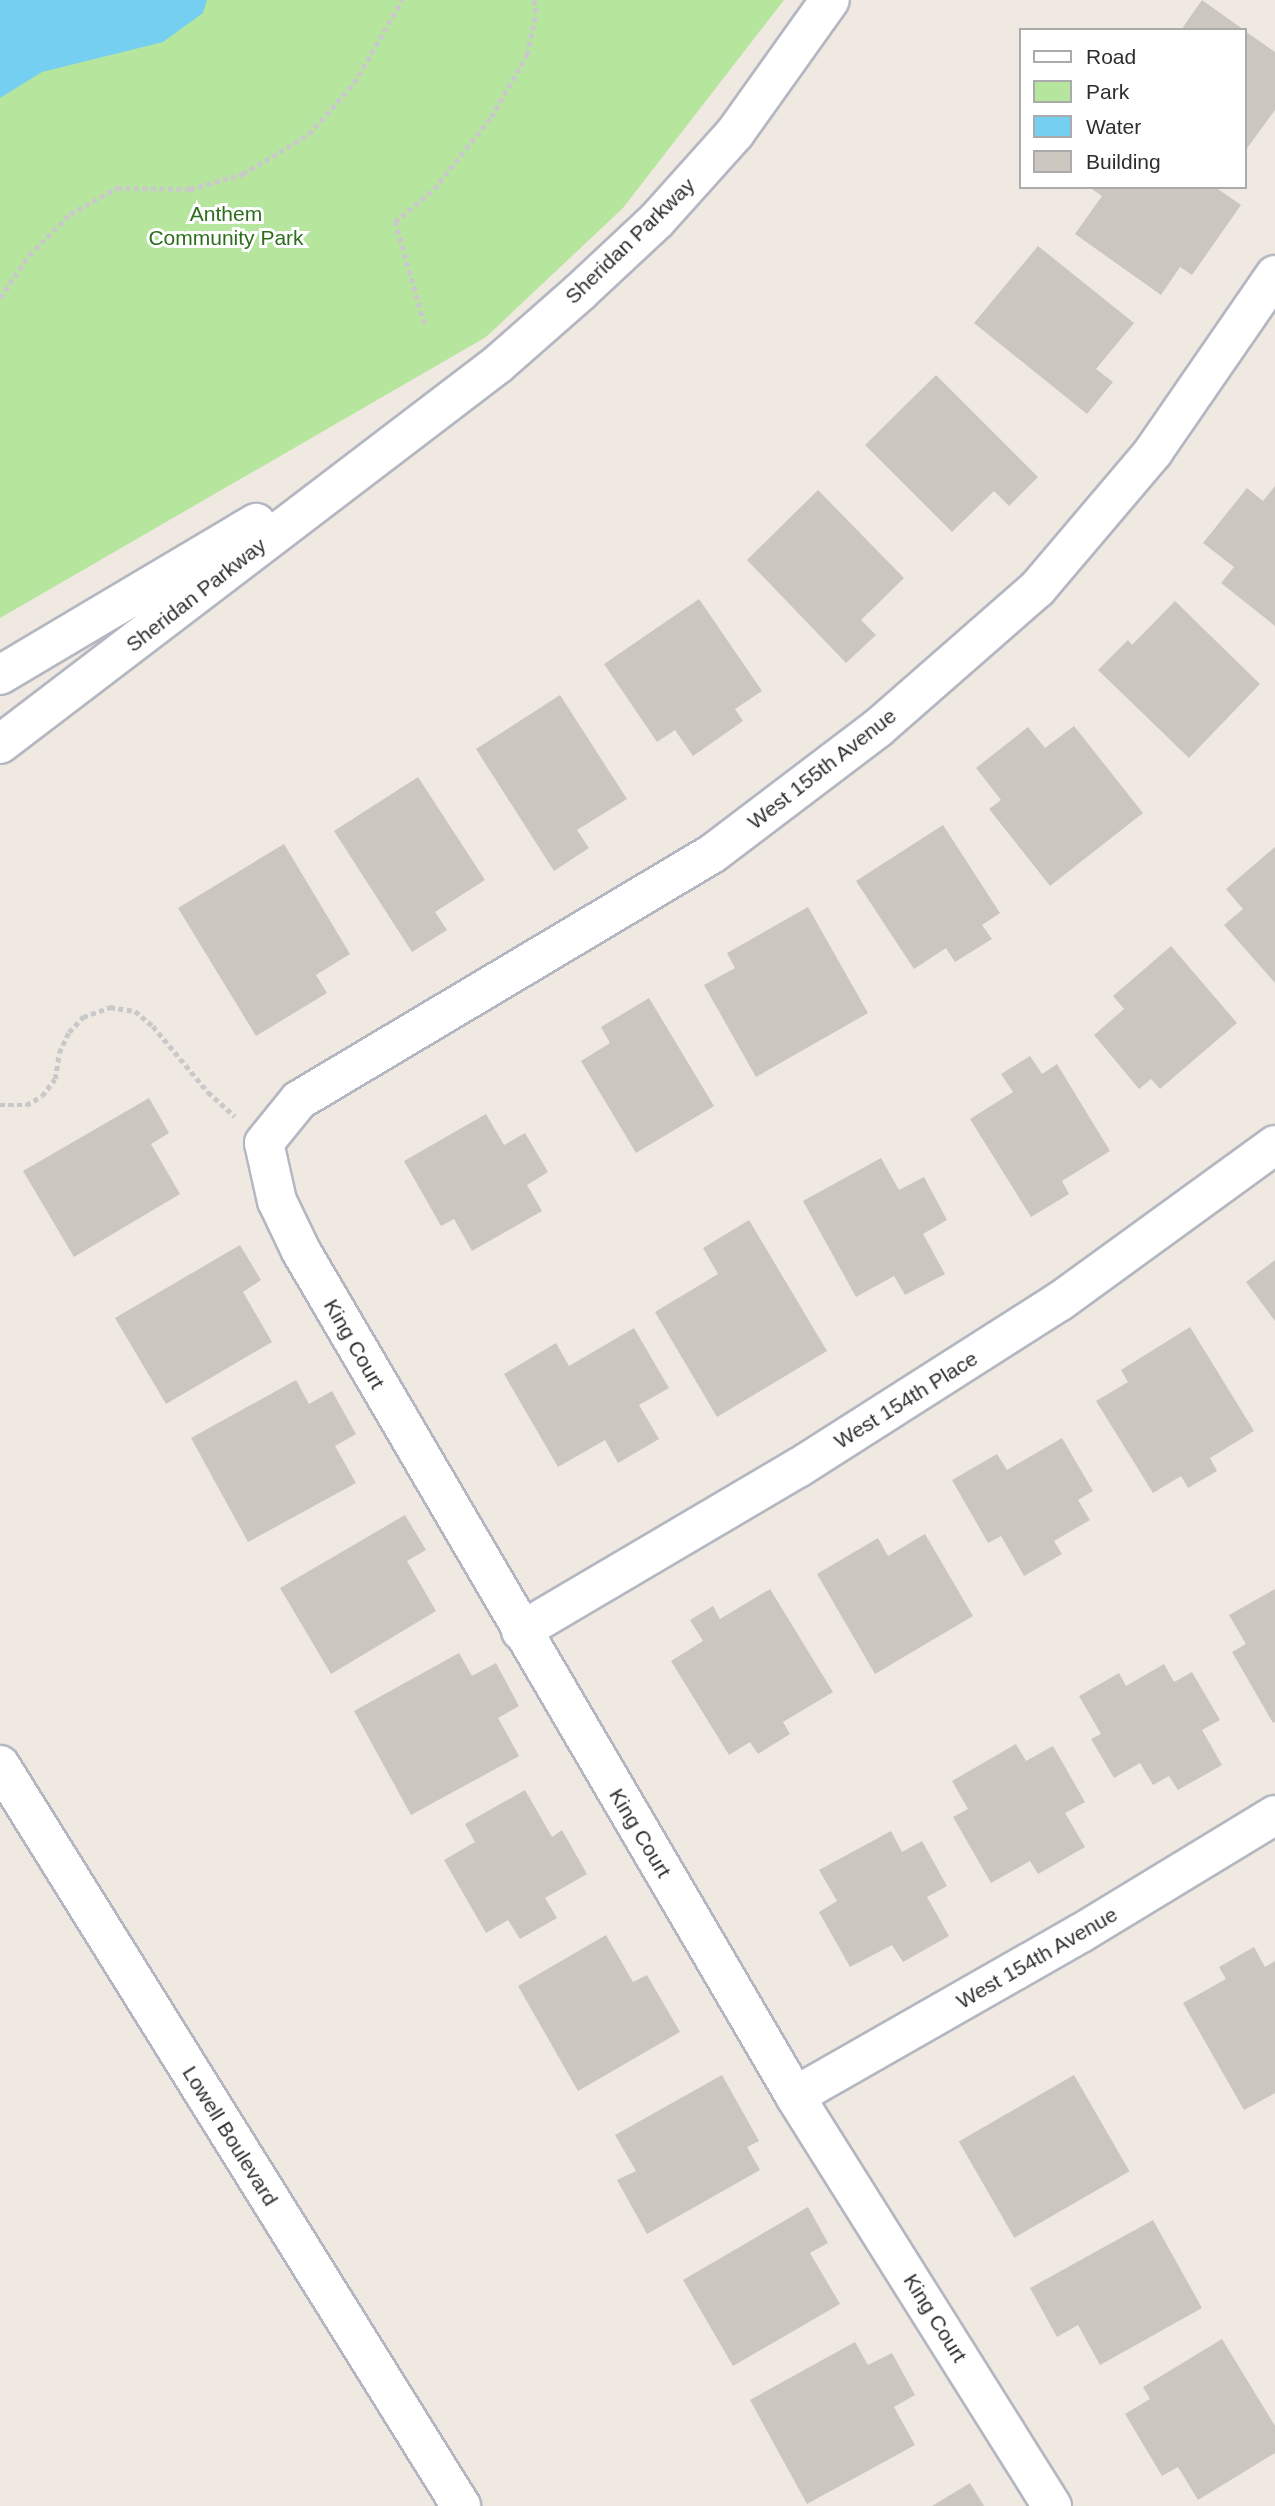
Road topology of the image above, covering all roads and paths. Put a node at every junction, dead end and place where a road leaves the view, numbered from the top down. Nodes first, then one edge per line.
1 (402, 0) edge
2 (534, 0) edge
3 (830, 0) edge
4 (1275, 275) edge
5 (0, 298) edge
6 (424, 324) dead end
7 (390, 444) junction
8 (0, 676) edge
9 (0, 744) edge
10 (0, 1105) edge
11 (264, 1143) junction
12 (1275, 1146) edge
13 (521, 1631) junction
14 (0, 1765) edge
15 (1275, 1815) edge
16 (796, 2096) junction
17 (461, 2506) edge
18 (1052, 2506) edge

1 - 5 path
2 - 6 path
3 - 7 street, Sheridan Parkway
4 - 11 street, West 155th Avenue
7 - 8 street, Sheridan Parkway
7 - 9 street, Sheridan Parkway
10 - 11 path
11 - 13 street, King Court
12 - 13 street, West 154th Place
13 - 16 street, King Court
14 - 17 street, Lowell Boulevard
15 - 16 street, West 154th Avenue
16 - 18 street, King Court

